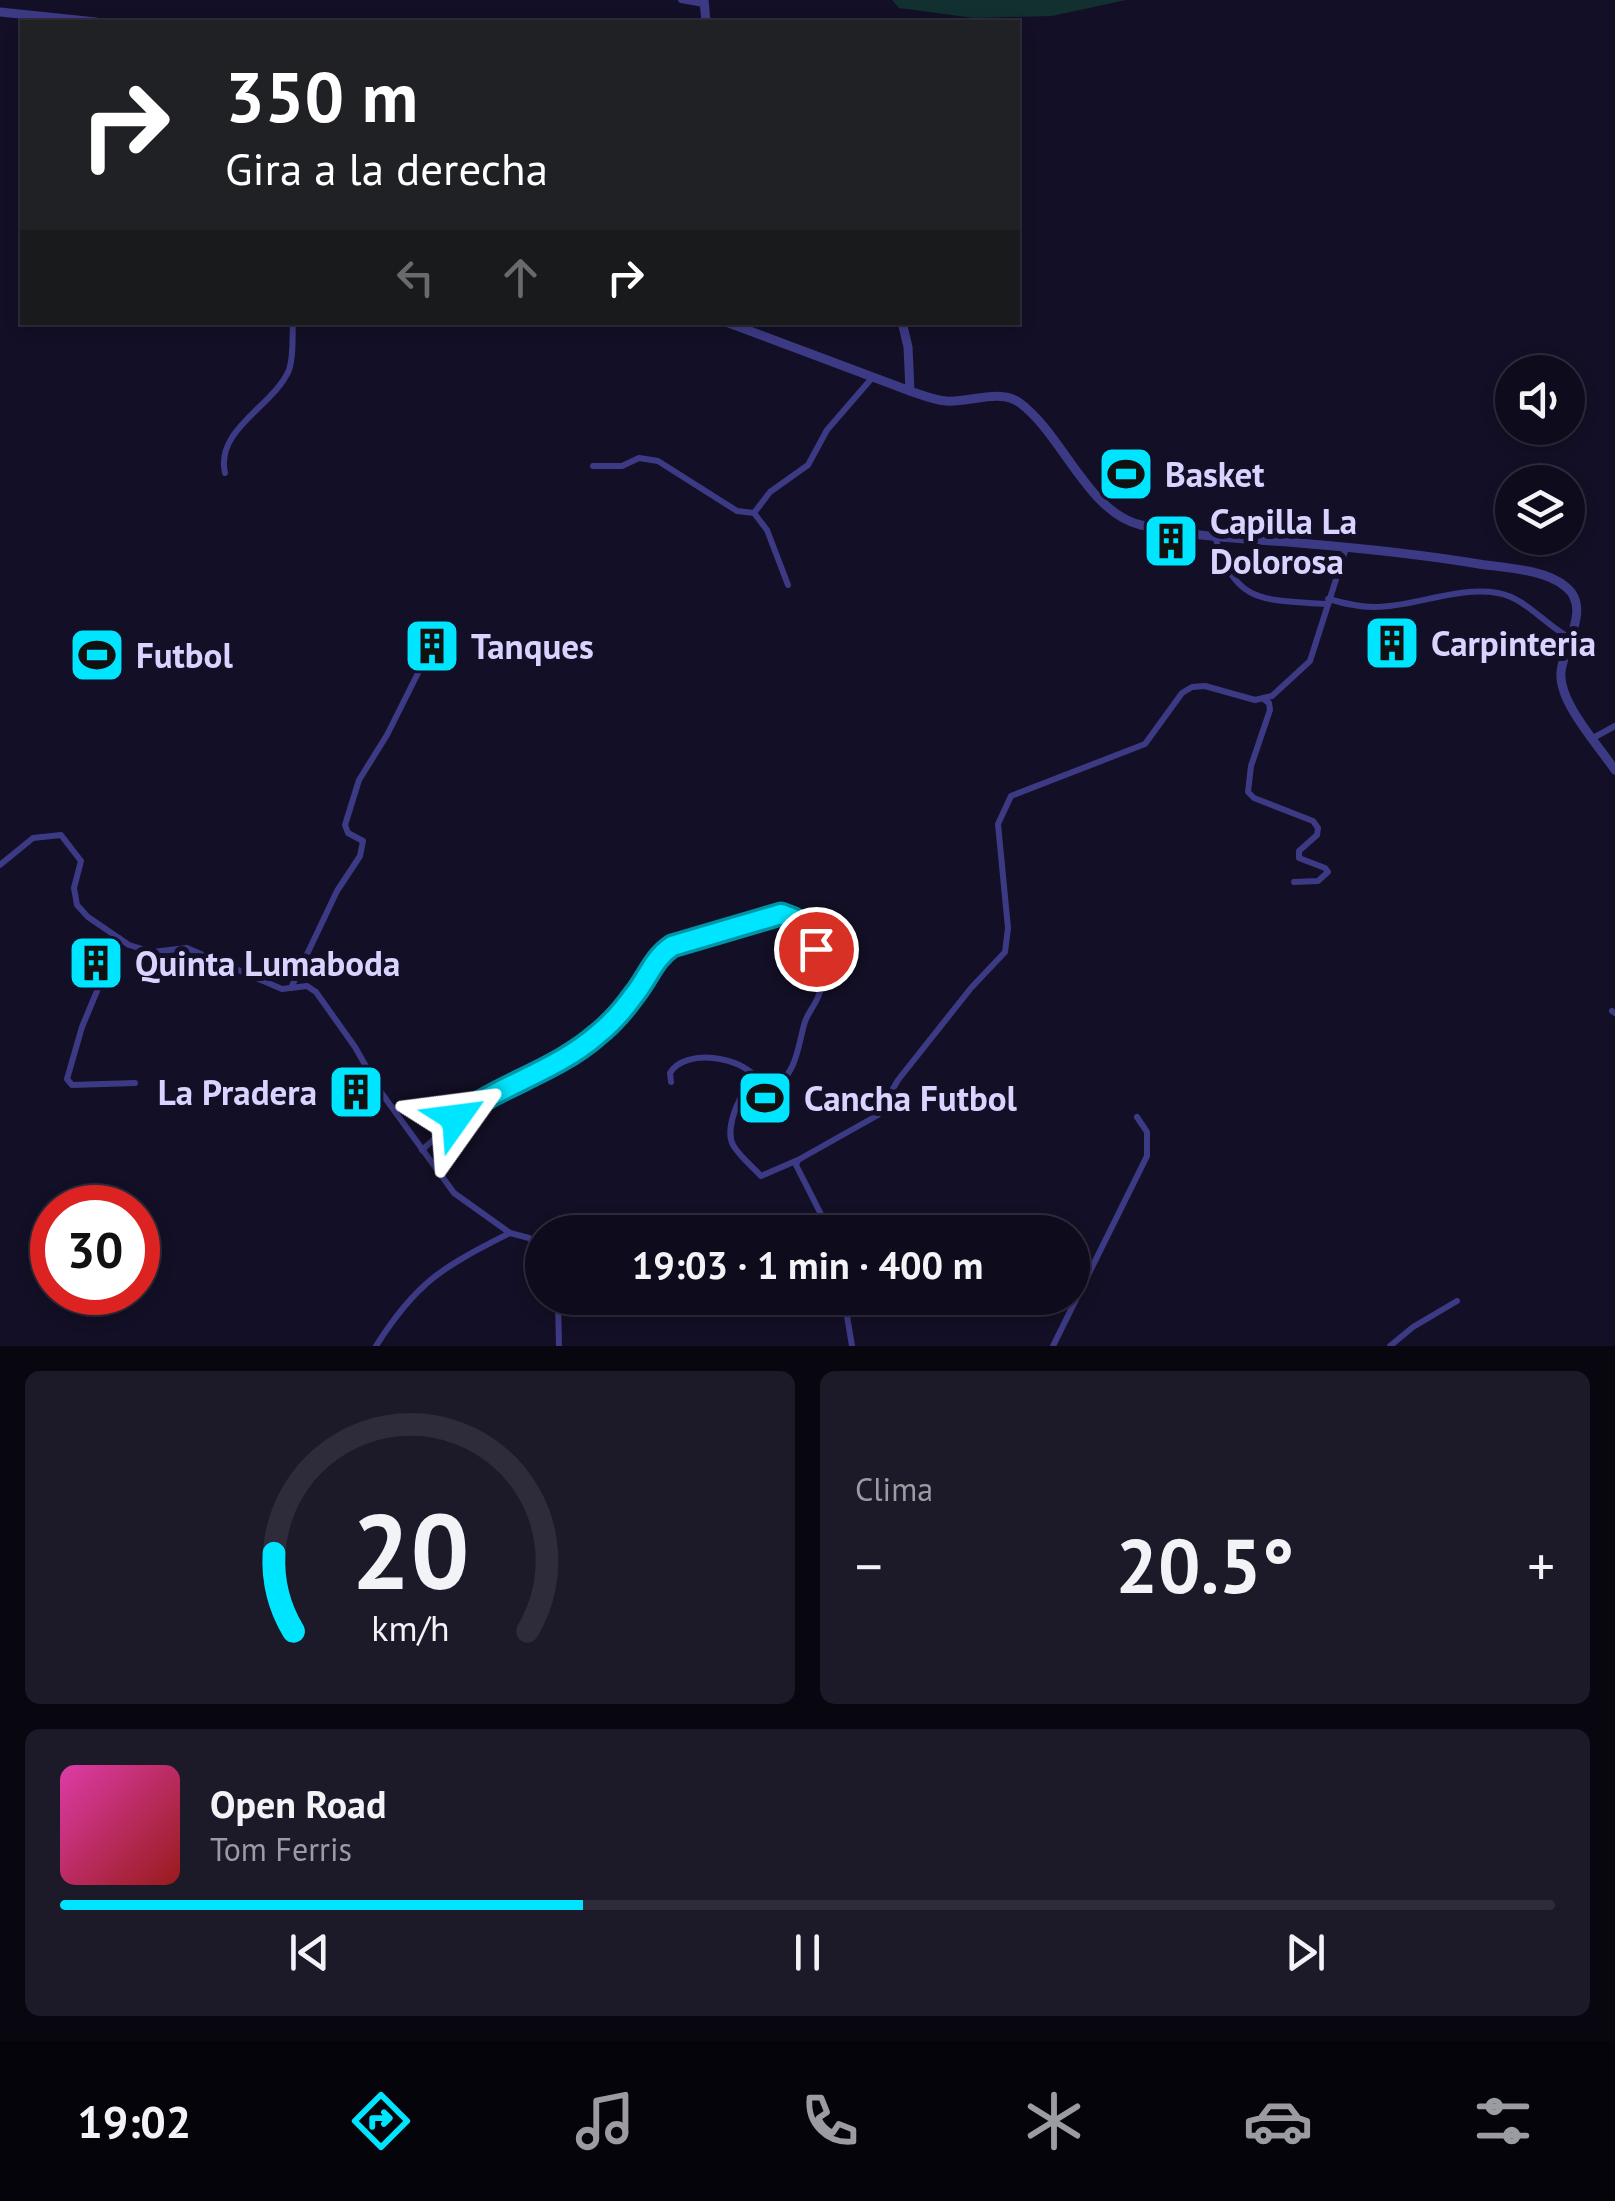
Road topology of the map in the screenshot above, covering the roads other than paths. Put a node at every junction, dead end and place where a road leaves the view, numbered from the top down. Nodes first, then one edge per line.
1 (681, 0) edge
2 (704, 2) edge
3 (0, 12) edge
4 (77, 20) edge
5 (293, 325) edge
6 (734, 325) edge
7 (903, 325) edge
8 (872, 378) junction
9 (910, 391) junction
10 (593, 466) dead end
11 (224, 473) dead end
12 (754, 513) junction
13 (1215, 537) junction
14 (1346, 547) junction
15 (788, 585) dead end
16 (1327, 602) junction
17 (1570, 638) junction
18 (429, 651) dead end
19 (1264, 700) junction
20 (1615, 726) edge
21 (1593, 738) junction
22 (1615, 770) edge
23 (0, 865) edge
24 (1294, 882) dead end
25 (119, 938) junction
26 (290, 989) junction
27 (757, 1079) junction
28 (671, 1082) dead end
29 (135, 1083) dead end
30 (1136, 1117) dead end
31 (422, 1150) junction
32 (798, 1160) junction
33 (821, 1215) edge
34 (510, 1233) junction
35 (525, 1237) edge
36 (1457, 1301) dead end
37 (558, 1315) edge
38 (847, 1315) edge
39 (376, 1346) edge
40 (559, 1346) edge
41 (852, 1346) edge
42 (1053, 1346) edge
43 (1390, 1346) edge

1 - 2 street
3 - 4 street
5 - 11 street
6 - 8 street
7 - 9 street
8 - 9 street
8 - 12 street
9 - 13 street
10 - 12 street
12 - 15 street
13 - 14 street
13 - 16 street
14 - 16 street
14 - 17 street
16 - 17 street
16 - 19 street
17 - 21 street
18 - 26 street
19 - 24 street
19 - 32 street
20 - 21 street
21 - 22 street
23 - 25 street
25 - 26 street
25 - 29 street
26 - 31 street
27 - 28 street
27 - 31 street
27 - 32 street
30 - 42 street
31 - 34 street
32 - 33 street
34 - 35 street
34 - 39 street
36 - 43 street
37 - 40 street
38 - 41 street

